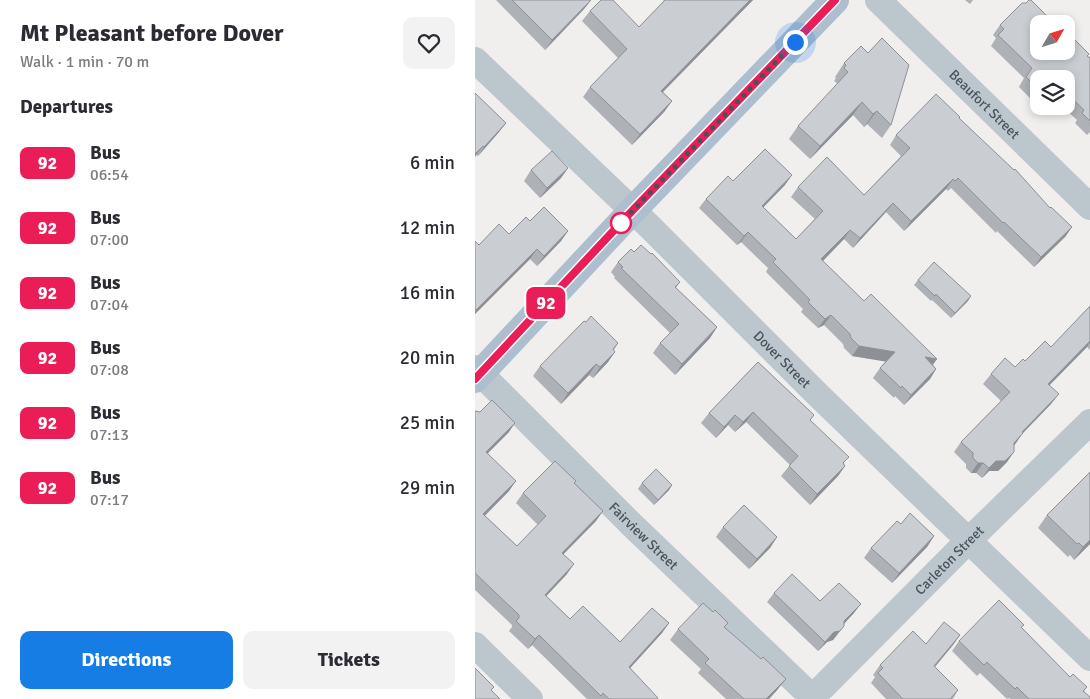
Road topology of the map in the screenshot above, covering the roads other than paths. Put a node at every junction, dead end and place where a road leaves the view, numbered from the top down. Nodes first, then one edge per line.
1 (835, 0) edge
2 (878, 0) edge
3 (475, 60) edge
4 (1090, 208) edge
5 (632, 211) junction
6 (477, 373) edge
7 (1090, 422) edge
8 (969, 540) junction
9 (475, 645) edge
10 (1090, 658) edge
11 (530, 699) edge
12 (813, 699) edge

1 - 5 main road
2 - 4 street, Beaufort Street
3 - 5 street, Dover Street
5 - 6 main road
5 - 8 street, Dover Street
6 - 12 street, Fairview Street
7 - 8 street, Carleton Street
8 - 10 street, Dover Street
8 - 12 street, Carleton Street
9 - 11 street

